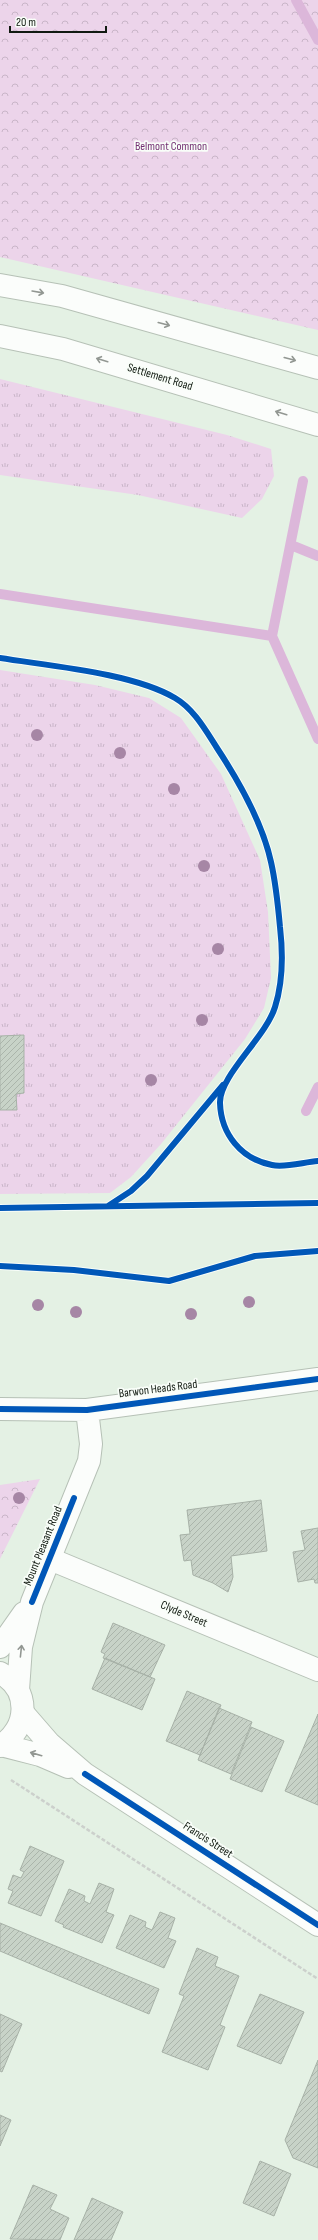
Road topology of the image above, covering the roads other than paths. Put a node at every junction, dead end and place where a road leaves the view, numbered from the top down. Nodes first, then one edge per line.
1 (0, 285) edge
2 (0, 336) edge
3 (318, 368) edge
4 (318, 425) edge
5 (318, 1379) edge
6 (0, 1409) edge
7 (87, 1410) junction
8 (50, 1559) junction
9 (32, 1602) junction
10 (0, 1647) edge
11 (318, 1670) edge
12 (0, 1673) edge
13 (18, 1690) junction
14 (23, 1713) junction
15 (0, 1745) edge
16 (85, 1774) junction
17 (318, 1924) edge

1 -> 3 main road
4 -> 2 main road, Settlement Road
5 - 7 main road, Barwon Heads Road
6 - 7 main road, Barwon Heads Road
7 - 8 main road, Mount Pleasant Road
8 - 9 main road, Mount Pleasant Road
8 - 11 main road, Clyde Street
9 - 10 main road, Mount Pleasant Road
13 -> 9 main road, Mount Pleasant Road
12 - 13 main road
13 - 14 main road, Mount Pleasant Road
14 - 15 main road
14 - 16 main road, Francis Street
16 -> 15 main road, Francis Street
16 - 17 main road, Francis Street

